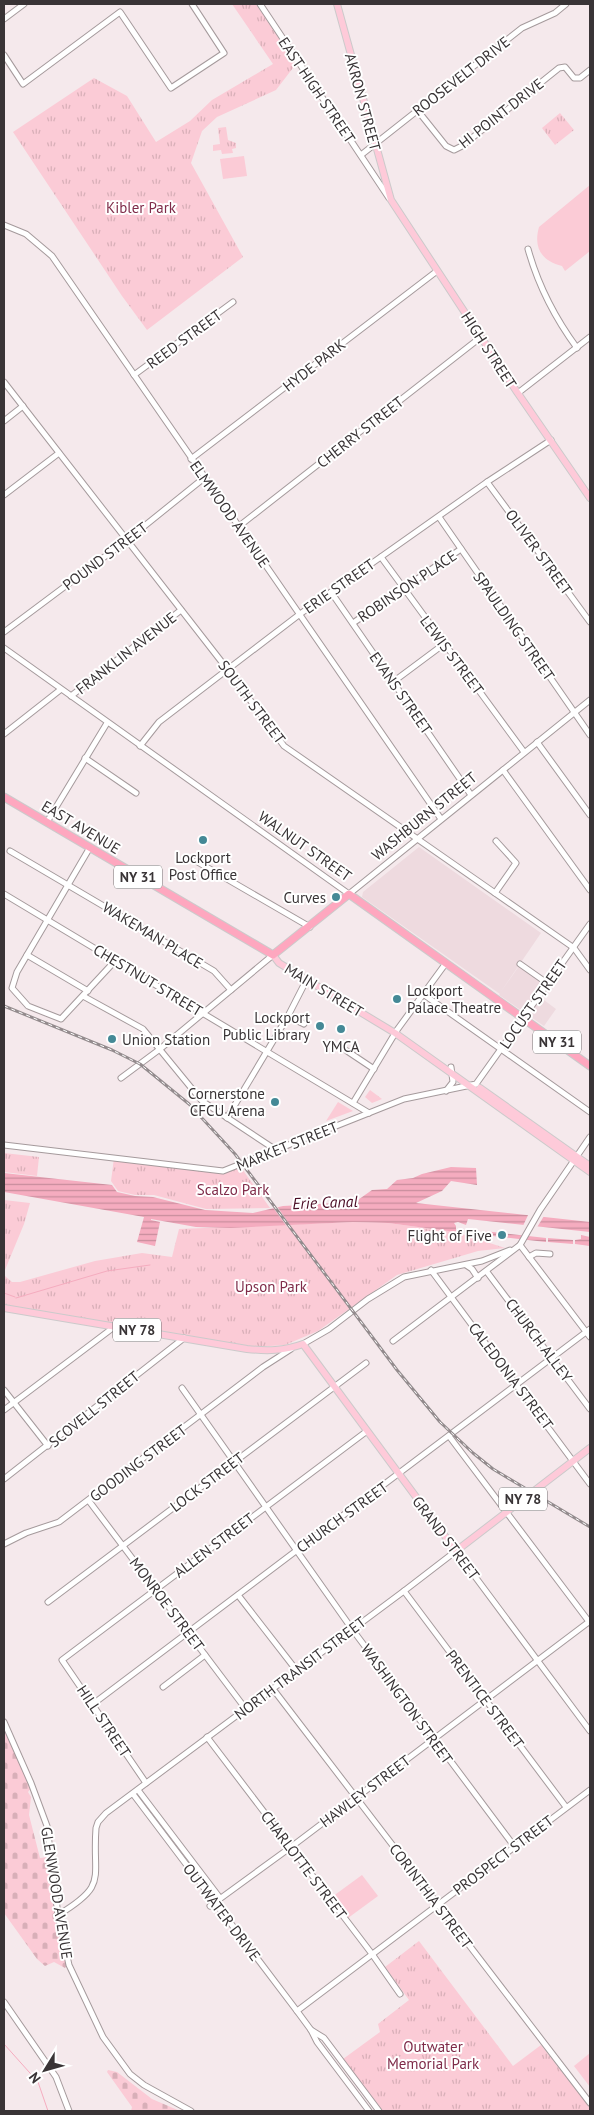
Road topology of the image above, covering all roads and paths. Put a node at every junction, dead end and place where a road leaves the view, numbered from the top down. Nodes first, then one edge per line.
1 (24, 4) edge
2 (192, 4) edge
3 (260, 4) edge
4 (337, 4) edge
5 (566, 4) edge
6 (4, 19) edge
7 (4, 55) edge
8 (590, 70) edge
9 (418, 111) junction
10 (374, 146) junction
11 (361, 155) junction
12 (391, 200) junction
13 (4, 225) edge
14 (528, 249) dead end
15 (437, 271) junction
16 (234, 302) dead end
17 (481, 337) junction
18 (590, 337) edge
19 (577, 348) junction
20 (134, 375) junction
21 (4, 382) edge
22 (518, 393) junction
23 (23, 406) junction
24 (4, 421) edge
25 (551, 440) junction
26 (59, 453) junction
27 (191, 459) junction
28 (204, 478) junction
29 (488, 482) junction
30 (4, 495) edge
31 (590, 498) edge
32 (439, 517) junction
33 (238, 527) junction
34 (127, 540) junction
35 (461, 549) junction
36 (381, 558) junction
37 (403, 588) junction
38 (331, 592) junction
39 (181, 610) junction
40 (300, 614) junction
41 (590, 622) edge
42 (353, 624) junction
43 (4, 632) edge
44 (444, 644) junction
45 (4, 648) edge
46 (228, 670) junction
47 (393, 682) junction
48 (60, 690) junction
49 (71, 696) junction
50 (590, 700) edge
51 (575, 712) junction
52 (107, 723) junction
53 (4, 734) edge
54 (590, 735) edge
55 (536, 742) junction
56 (140, 746) junction
57 (524, 752) junction
58 (85, 758) junction
59 (503, 770) junction
60 (136, 793) dead end
61 (471, 795) junction
62 (4, 797) edge
63 (590, 815) edge
64 (441, 819) junction
65 (47, 822) junction
66 (419, 838) junction
67 (496, 841) dead end
68 (89, 849) junction
69 (10, 851) dead end
70 (196, 861) dead end
71 (69, 885) junction
72 (590, 890) edge
73 (495, 893) junction
74 (4, 894) edge
75 (349, 894) junction
76 (48, 921) junction
77 (590, 924) edge
78 (310, 927) junction
79 (574, 948) junction
80 (27, 955) junction
81 (273, 955) junction
82 (115, 961) junction
83 (446, 963) junction
84 (520, 964) dead end
85 (590, 970) edge
86 (308, 978) junction
87 (548, 983) junction
88 (231, 990) junction
89 (88, 991) junction
90 (423, 994) junction
91 (83, 996) junction
92 (203, 1013) junction
93 (288, 1016) junction
94 (524, 1018) junction
95 (304, 1024) dead end
96 (396, 1032) junction
97 (160, 1049) junction
98 (502, 1050) junction
99 (348, 1051) dead end
100 (266, 1052) junction
101 (590, 1066) edge
102 (374, 1069) junction
103 (452, 1070) junction
104 (120, 1078) dead end
105 (473, 1085) junction
106 (446, 1091) junction
107 (354, 1104) junction
108 (590, 1112) edge
109 (369, 1113) junction
110 (227, 1118) junction
111 (590, 1137) edge
112 (4, 1145) edge
113 (276, 1150) junction
114 (576, 1159) junction
115 (590, 1166) edge
116 (590, 1172) edge
117 (520, 1245) junction
118 (550, 1254) dead end
119 (530, 1257) junction
120 (466, 1265) junction
121 (431, 1270) junction
122 (487, 1272) junction
123 (478, 1278) junction
124 (452, 1298) junction
125 (4, 1308) edge
126 (114, 1327) junction
127 (589, 1333) edge
128 (184, 1337) junction
129 (393, 1341) dead end
130 (303, 1344) junction
131 (294, 1347) junction
132 (270, 1351) junction
133 (552, 1358) junction
134 (366, 1363) dead end
135 (263, 1367) junction
136 (518, 1384) junction
137 (334, 1387) junction
138 (182, 1388) dead end
139 (4, 1390) edge
140 (14, 1402) junction
141 (590, 1409) edge
142 (4, 1410) edge
143 (201, 1416) junction
144 (367, 1431) junction
145 (448, 1436) junction
146 (48, 1446) junction
147 (590, 1448) edge
148 (574, 1461) junction
149 (233, 1462) junction
150 (400, 1475) junction
151 (4, 1480) edge
152 (590, 1484) edge
153 (89, 1501) junction
154 (265, 1507) junction
155 (507, 1511) junction
156 (4, 1544) edge
157 (123, 1546) junction
158 (296, 1551) junction
159 (456, 1551) junction
160 (155, 1589) junction
161 (404, 1592) junction
162 (238, 1595) junction
163 (48, 1602) dead end
164 (590, 1622) edge
165 (352, 1629) junction
166 (188, 1633) junction
167 (205, 1655) junction
168 (62, 1660) joint
169 (537, 1661) junction
170 (297, 1671) junction
171 (163, 1687) dead end
172 (272, 1689) junction
173 (486, 1700) junction
174 (93, 1704) junction
175 (245, 1708) junction
176 (4, 1722) edge
177 (590, 1731) edge
178 (207, 1737) junction
179 (432, 1739) junction
180 (146, 1783) junction
181 (590, 1790) edge
182 (135, 1792) junction
183 (356, 1797) junction
184 (566, 1807) junction
185 (514, 1846) junction
186 (291, 1847) junction
187 (220, 1898) junction
188 (212, 1904) junction
189 (437, 1904) junction
190 (58, 1915) junction
191 (372, 1954) junction
192 (400, 1994) dead end
193 (4, 2002) edge
194 (297, 2011) junction
195 (311, 2030) junction
196 (590, 2103) edge
197 (69, 2111) edge
198 (191, 2111) edge
199 (369, 2111) edge
200 (379, 2111) edge

1 - 6 street
2 - 7 street
3 - 11 street, EAST HIGH STREET
4 - 10 main road, AKRON STREET
5 - 9 street, ROOSEVELT DRIVE
8 - 9 street, HI POINT DRIVE
9 - 10 street, ROOSEVELT DRIVE
10 - 11 street, ROOSEVELT DRIVE
10 - 12 main road, AKRON STREET
11 - 12 street, EAST HIGH STREET
12 - 15 main road, HIGH STREET
13 - 20 street, ELMWOOD AVENUE
14 - 19 street
15 - 17 main road, HIGH STREET
15 - 27 street, HYDE PARK
16 - 20 street, REED STREET
17 - 22 main road, HIGH STREET
17 - 33 street, CHERRY STREET
18 - 19 street
19 - 22 street
20 - 27 street, ELMWOOD AVENUE
21 - 23 street, SOUTH STREET
22 - 25 main road, HIGH STREET
23 - 24 street
23 - 26 street, SOUTH STREET
25 - 29 street, ERIE STREET
25 - 31 main road, HIGH STREET
26 - 30 street
26 - 34 street, SOUTH STREET
27 - 28 street, ELMWOOD AVENUE
28 - 33 street, ELMWOOD AVENUE
28 - 34 street, POUND STREET
29 - 32 street, ERIE STREET
29 - 41 street, OLIVER STREET
32 - 35 street, SPAULDING STREET
32 - 36 street, ERIE STREET
33 - 40 street, ELMWOOD AVENUE
34 - 39 street, SOUTH STREET
34 - 43 street, POUND STREET
35 - 37 street, ROBINSON PLACE
35 - 51 street, SPAULDING STREET
36 - 37 street, LEWIS STREET
36 - 38 street, ERIE STREET
37 - 42 street, ROBINSON PLACE
37 - 44 street, LEWIS STREET
38 - 40 street, ERIE STREET
38 - 42 street, EVANS STREET
39 - 46 street, SOUTH STREET
39 - 49 street, FRANKLIN AVENUE
40 - 46 street, ERIE STREET
40 - 64 street, ELMWOOD AVENUE
42 - 47 street, EVANS STREET
44 - 47 street
44 - 57 street, LEWIS STREET
45 - 48 street, WALNUT STREET
46 - 56 street, ERIE STREET
46 - 66 street, SOUTH STREET
47 - 61 street, EVANS STREET
48 - 49 street, WALNUT STREET
48 - 53 street
49 - 52 street, WALNUT STREET
50 - 51 street, WASHBURN STREET
51 - 54 street, SPAULDING STREET
51 - 55 street, WASHBURN STREET
52 - 56 street, WALNUT STREET
52 - 58 street
55 - 57 street, WASHBURN STREET
55 - 63 street
56 - 75 street, WALNUT STREET
57 - 59 street, WASHBURN STREET
58 - 60 street
58 - 65 street
59 - 61 street, WASHBURN STREET
59 - 72 street
61 - 64 street, WASHBURN STREET
62 - 65 highway, EAST AVENUE / NY 31
64 - 66 street, WASHBURN STREET
65 - 68 highway, EAST AVENUE / NY 31
66 - 73 street, SOUTH STREET
66 - 75 street, WASHBURN STREET
67 - 73 street
68 - 71 street
68 - 81 highway, EAST AVENUE / NY 31
69 - 71 street, WAKEMAN PLACE
70 - 78 street
71 - 76 street
71 - 88 street, WAKEMAN PLACE
73 - 79 street, SOUTH STREET
74 - 76 street, CHESTNUT STREET
75 - 78 highway, WASHBURN STREET
75 - 83 highway, WALNUT STREET / NY 31
76 - 80 street
76 - 82 street, CHESTNUT STREET
77 - 79 street, LOCUST STREET
78 - 81 highway, WASHBURN STREET
79 - 85 street, SOUTH STREET
79 - 87 street, LOCUST STREET
80 - 89 street
80 - 91 street
81 - 86 main road, MAIN STREET
81 - 88 street, WASHBURN STREET
82 - 89 street
82 - 92 street, CHESTNUT STREET
83 - 90 street
83 - 94 highway, WALNUT STREET / NY 31
84 - 87 street
86 - 93 street
86 - 96 main road, MAIN STREET
87 - 94 street, LOCUST STREET
88 - 92 street, WASHBURN STREET
89 - 91 street
90 - 96 street
90 - 98 street
91 - 97 street
92 - 97 street, WASHBURN STREET
92 - 100 street, CHESTNUT STREET
93 - 95 street
93 - 100 street
94 - 98 street, LOCUST STREET
94 - 101 highway, WALNUT STREET / NY 31
96 - 102 street
96 - 103 main road, MAIN STREET
97 - 104 street, WASHBURN STREET
97 - 110 street
98 - 105 street, LOCUST STREET
98 - 108 street
99 - 102 street
100 - 107 street, CHESTNUT STREET
100 - 110 street
102 - 107 street
103 - 105 main road, MAIN STREET
103 - 106 street
105 - 106 street, MARKET STREET
105 - 114 main road, MAIN STREET
106 - 109 street, MARKET STREET
107 - 109 street, CHESTNUT STREET
109 - 113 street, MARKET STREET
110 - 113 street
111 - 114 street
112 - 113 street, MARKET STREET
114 - 115 main road, MAIN STREET
114 - 116 main road, MAIN STREET
114 - 117 street
117 - 119 street
117 - 120 street, GOODING STREET
117 - 122 street
118 - 119 street
119 - 127 street
120 - 121 street, GOODING STREET
120 - 123 street
121 - 124 street, CALEDONIA STREET
121 - 130 street, GOODING STREET
122 - 123 street
122 - 133 street, CHURCH ALLEY
123 - 124 street
124 - 129 street
124 - 136 street, CALEDONIA STREET
125 - 126 main road, NY 78
126 - 128 main road, NY 78
126 - 140 street
127 - 133 street, CHURCH STREET
128 - 132 main road, NY 78
128 - 146 street, SCOVELL STREET
130 - 131 main road, GOODING STREET / NY 78
130 - 137 main road, GRAND STREET
131 - 132 main road, GOODING STREET / NY 78
131 - 135 street, GOODING STREET
132 - 135 street, GOODING STREET
133 - 136 street, CHURCH STREET
133 - 141 street, CHURCH ALLEY
134 - 137 street, LOCK STREET
135 - 143 street, GOODING STREET
136 - 145 street, CHURCH STREET
136 - 148 street, CALEDONIA STREET
137 - 144 main road, GRAND STREET
137 - 149 street, LOCK STREET
138 - 143 street, WASHINGTON STREET
139 - 140 street
140 - 142 street
140 - 146 street
143 - 149 street, WASHINGTON STREET
143 - 153 street, GOODING STREET
144 - 150 main road, GRAND STREET
144 - 154 street, ALLEN STREET
145 - 150 street, CHURCH STREET
145 - 155 street
146 - 151 street, SCOVELL STREET
147 - 148 main road, NORTH TRANSIT STREET / NY 78
148 - 152 street, CALEDONIA STREET
148 - 155 main road, NORTH TRANSIT STREET / NY 78
149 - 154 street, WASHINGTON STREET
149 - 157 street, LOCK STREET
150 - 158 street, CHURCH STREET
150 - 159 main road, GRAND STREET
153 - 156 street, GOODING STREET
153 - 157 street, MONROE STREET
154 - 158 street, WASHINGTON STREET
154 - 160 street, ALLEN STREET
155 - 159 main road, NORTH TRANSIT STREET / NY 78
155 - 164 street
157 - 160 street, MONROE STREET
157 - 163 street, LOCK STREET
158 - 162 street, CHURCH STREET
158 - 165 street, WASHINGTON STREET
159 - 161 street, NORTH TRANSIT STREET
159 - 169 street, GRAND STREET
160 - 166 street, MONROE STREET
160 - 168 street, ALLEN STREET
161 - 165 street, NORTH TRANSIT STREET
161 - 173 street, PRENTICE STREET
162 - 166 street, CHURCH STREET
162 - 170 street
164 - 169 street, HAWLEY STREET
165 - 170 street, NORTH TRANSIT STREET
165 - 179 street, WASHINGTON STREET
166 - 167 street, MONROE STREET
166 - 174 street, CHURCH STREET
167 - 171 street
167 - 175 street, MONROE STREET
168 - 174 street, HILL STREET
169 - 173 street, HAWLEY STREET
169 - 177 street, GRAND STREET
170 - 172 street, NORTH TRANSIT STREET
172 - 175 street, NORTH TRANSIT STREET
172 - 183 street, CORINTHIA STREET
173 - 179 street, HAWLEY STREET
173 - 184 street, PRENTICE STREET
174 - 180 street, HILL STREET
175 - 178 street, NORTH TRANSIT STREET
176 - 190 street, GLENWOOD AVENUE
178 - 180 street, NORTH TRANSIT STREET
178 - 186 street, CHARLOTTE STREET
179 - 183 street, HAWLEY STREET
179 - 185 street, WASHINGTON STREET
180 - 182 street, NORTH TRANSIT STREET
181 - 184 street, PROSPECT STREET
182 - 187 street, OUTWATER DRIVE
182 - 188 street, OUTWATER DRIVE
182 - 190 street, NORTH TRANSIT STREET
183 - 186 street, HAWLEY STREET
183 - 189 street, CORINTHIA STREET
184 - 185 street, PROSPECT STREET
185 - 189 street, PROSPECT STREET
186 - 187 street, HAWLEY STREET
186 - 191 street, CHARLOTTE STREET
187 - 188 street, HAWLEY STREET
188 - 194 street, OUTWATER DRIVE
189 - 191 street, PROSPECT STREET
189 - 196 street, CORINTHIA STREET
190 - 198 street, GLENWOOD AVENUE
191 - 192 street, CHARLOTTE STREET
191 - 194 street, PROSPECT STREET
193 - 197 street
194 - 195 street, OUTWATER DRIVE
195 - 199 street, OUTWATER DRIVE
195 - 200 street, OUTWATER DRIVE

